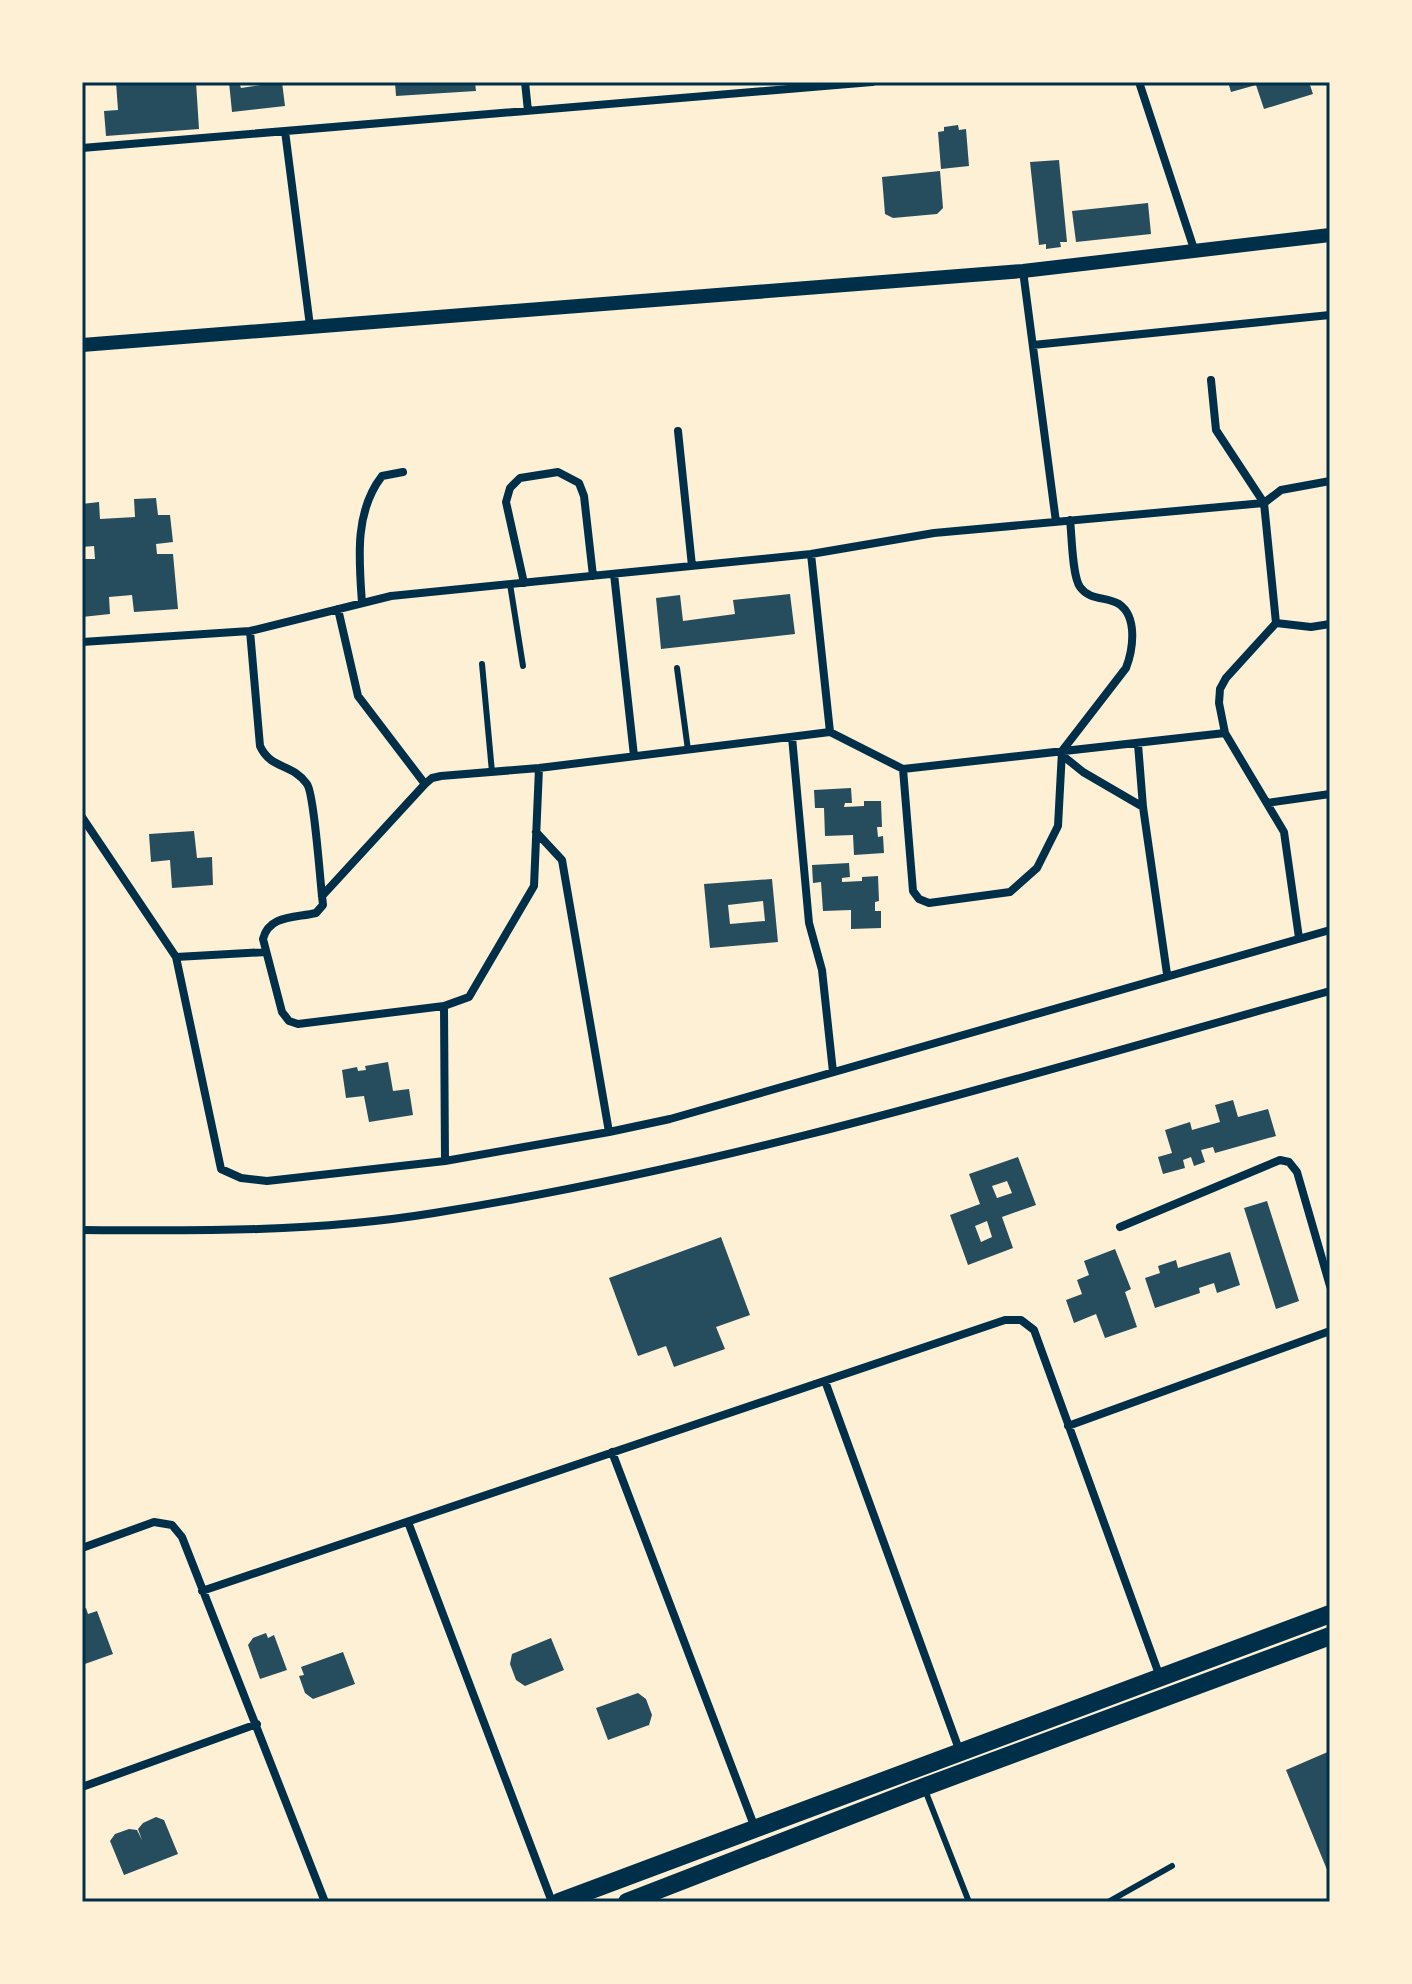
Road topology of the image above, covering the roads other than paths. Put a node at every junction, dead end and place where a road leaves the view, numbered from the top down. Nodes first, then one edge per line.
1 (525, 82) edge
2 (872, 82) edge
3 (1139, 82) edge
4 (528, 111) junction
5 (285, 131) junction
6 (82, 148) edge
7 (1330, 235) edge
8 (1194, 249) junction
9 (1023, 271) junction
10 (1330, 315) edge
11 (310, 326) junction
12 (82, 345) edge
13 (1033, 345) junction
14 (1211, 380) dead end
15 (678, 431) dead end
16 (403, 472) dead end
17 (1330, 481) edge
18 (1264, 503) junction
19 (1070, 520) junction
20 (1056, 522) junction
21 (811, 554) junction
22 (692, 566) junction
23 (614, 574) junction
24 (593, 576) junction
25 (524, 583) junction
26 (510, 584) junction
27 (362, 603) junction
28 (338, 609) junction
29 (1276, 623) junction
30 (1330, 624) edge
31 (250, 631) junction
32 (82, 642) edge
33 (482, 664) dead end
34 (523, 666) dead end
35 (677, 668) dead end
36 (830, 732) junction
37 (1225, 733) junction
38 (792, 737) junction
39 (1138, 744) junction
40 (688, 750) junction
41 (1062, 753) junction
42 (634, 756) junction
43 (539, 768) junction
44 (903, 769) junction
45 (492, 772) junction
46 (425, 784) junction
47 (1330, 794) edge
48 (1267, 803) junction
49 (1143, 807) junction
50 (82, 817) edge
51 (536, 832) junction
52 (322, 896) junction
53 (1330, 930) edge
54 (1299, 938) junction
55 (266, 952) junction
56 (176, 957) junction
57 (1167, 974) junction
58 (1330, 991) edge
59 (444, 1006) junction
60 (833, 1072) junction
61 (609, 1132) junction
62 (445, 1161) junction
63 (1120, 1227) dead end
64 (82, 1230) edge
65 (1330, 1286) edge
66 (1330, 1331) edge
67 (825, 1381) junction
68 (1068, 1426) junction
69 (612, 1452) junction
70 (408, 1522) junction
71 (82, 1548) edge
72 (202, 1591) junction
73 (1330, 1614) edge
74 (1330, 1636) edge
75 (1160, 1677) junction
76 (257, 1724) junction
77 (960, 1752) junction
78 (82, 1787) edge
79 (924, 1787) junction
80 (755, 1828) junction
81 (1172, 1866) dead end
82 (325, 1902) edge
83 (552, 1902) edge
84 (559, 1902) edge
85 (627, 1902) edge
86 (969, 1902) edge
87 (1108, 1902) edge

1 - 4 street
2 - 4 street
3 - 8 street
4 - 5 street
5 - 6 street
5 - 11 street
7 - 8 street
8 - 9 street
9 - 11 street
9 - 13 street
10 - 13 street
11 - 12 street
13 - 20 street
14 - 18 street
15 - 22 street
16 - 27 street
17 - 18 street
18 - 19 street
18 - 29 street
19 - 20 street
19 - 41 street
20 - 21 street
21 - 22 street
21 - 36 street
22 - 23 street
23 - 24 street
23 - 42 street
24 - 25 street
24 - 25 street
25 - 26 street
26 - 27 street
26 - 34 lane
27 - 28 street
28 - 31 street
28 - 46 street
29 - 30 street
29 - 37 street
31 - 32 street
31 - 52 street
33 - 45 lane
35 - 40 lane
36 - 38 street
36 - 44 street
37 - 39 street
37 - 48 street
38 - 40 street
38 - 60 street
39 - 41 street
39 - 49 street
40 - 42 street
41 - 44 street
41 - 44 street
41 - 49 street
42 - 43 street
43 - 45 street
43 - 51 street
45 - 46 street
46 - 52 street
47 - 48 street
48 - 54 street
49 - 57 street
50 - 56 street
51 - 59 street
51 - 61 street
52 - 55 street
53 - 54 street
54 - 57 street
55 - 56 street
55 - 59 street
56 - 62 street
57 - 60 street
58 - 64 street
59 - 62 street
60 - 61 street
61 - 62 street
63 - 65 street
66 - 68 street
67 - 68 street
67 - 69 street
67 - 77 street
68 - 75 street
69 - 70 street
69 - 80 street
70 - 72 street
70 - 83 street
71 - 72 street
72 - 76 street
73 - 75 main road
74 - 79 main road
75 - 77 main road
76 - 78 street
76 - 82 street
77 - 80 main road
79 - 85 main road
79 - 86 lane
80 - 84 main road
81 - 87 lane

